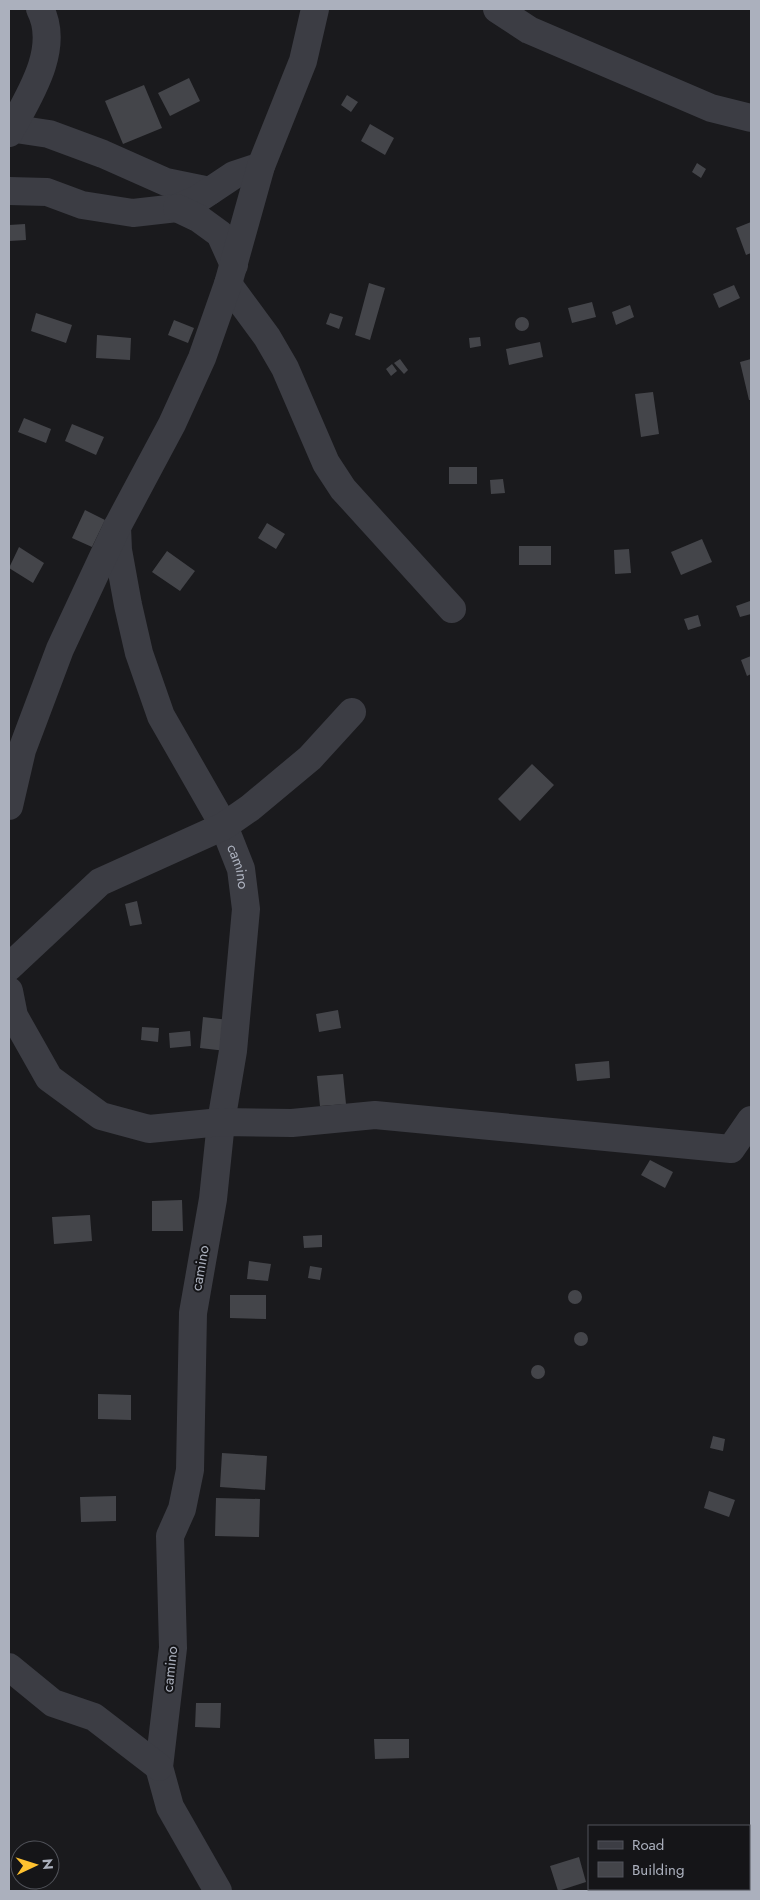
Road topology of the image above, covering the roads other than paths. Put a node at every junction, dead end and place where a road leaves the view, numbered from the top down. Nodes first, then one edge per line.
1 (40, 9) edge
2 (315, 9) edge
3 (497, 9) edge
4 (751, 118) edge
5 (10, 130) edge
6 (261, 166) junction
7 (9, 191) edge
8 (210, 191) junction
9 (176, 208) junction
10 (231, 275) junction
11 (117, 527) junction
12 (452, 609) dead end
13 (352, 712) dead end
14 (15, 756) edge
15 (9, 806) edge
16 (224, 826) junction
17 (9, 967) edge
18 (9, 991) edge
19 (751, 1120) edge
20 (221, 1122) junction
21 (9, 1667) edge
22 (159, 1767) junction
23 (218, 1891) edge

1 - 5 street
2 - 6 street
3 - 4 street
5 - 8 street
6 - 8 street
6 - 10 street
7 - 9 street
8 - 9 street
9 - 10 street
10 - 11 street
10 - 12 street
11 - 14 street
11 - 16 street, camino
13 - 16 street
14 - 15 street
16 - 17 street
16 - 20 street, camino
18 - 20 street
19 - 20 street
20 - 22 street, camino
21 - 22 street
22 - 23 street, camino

